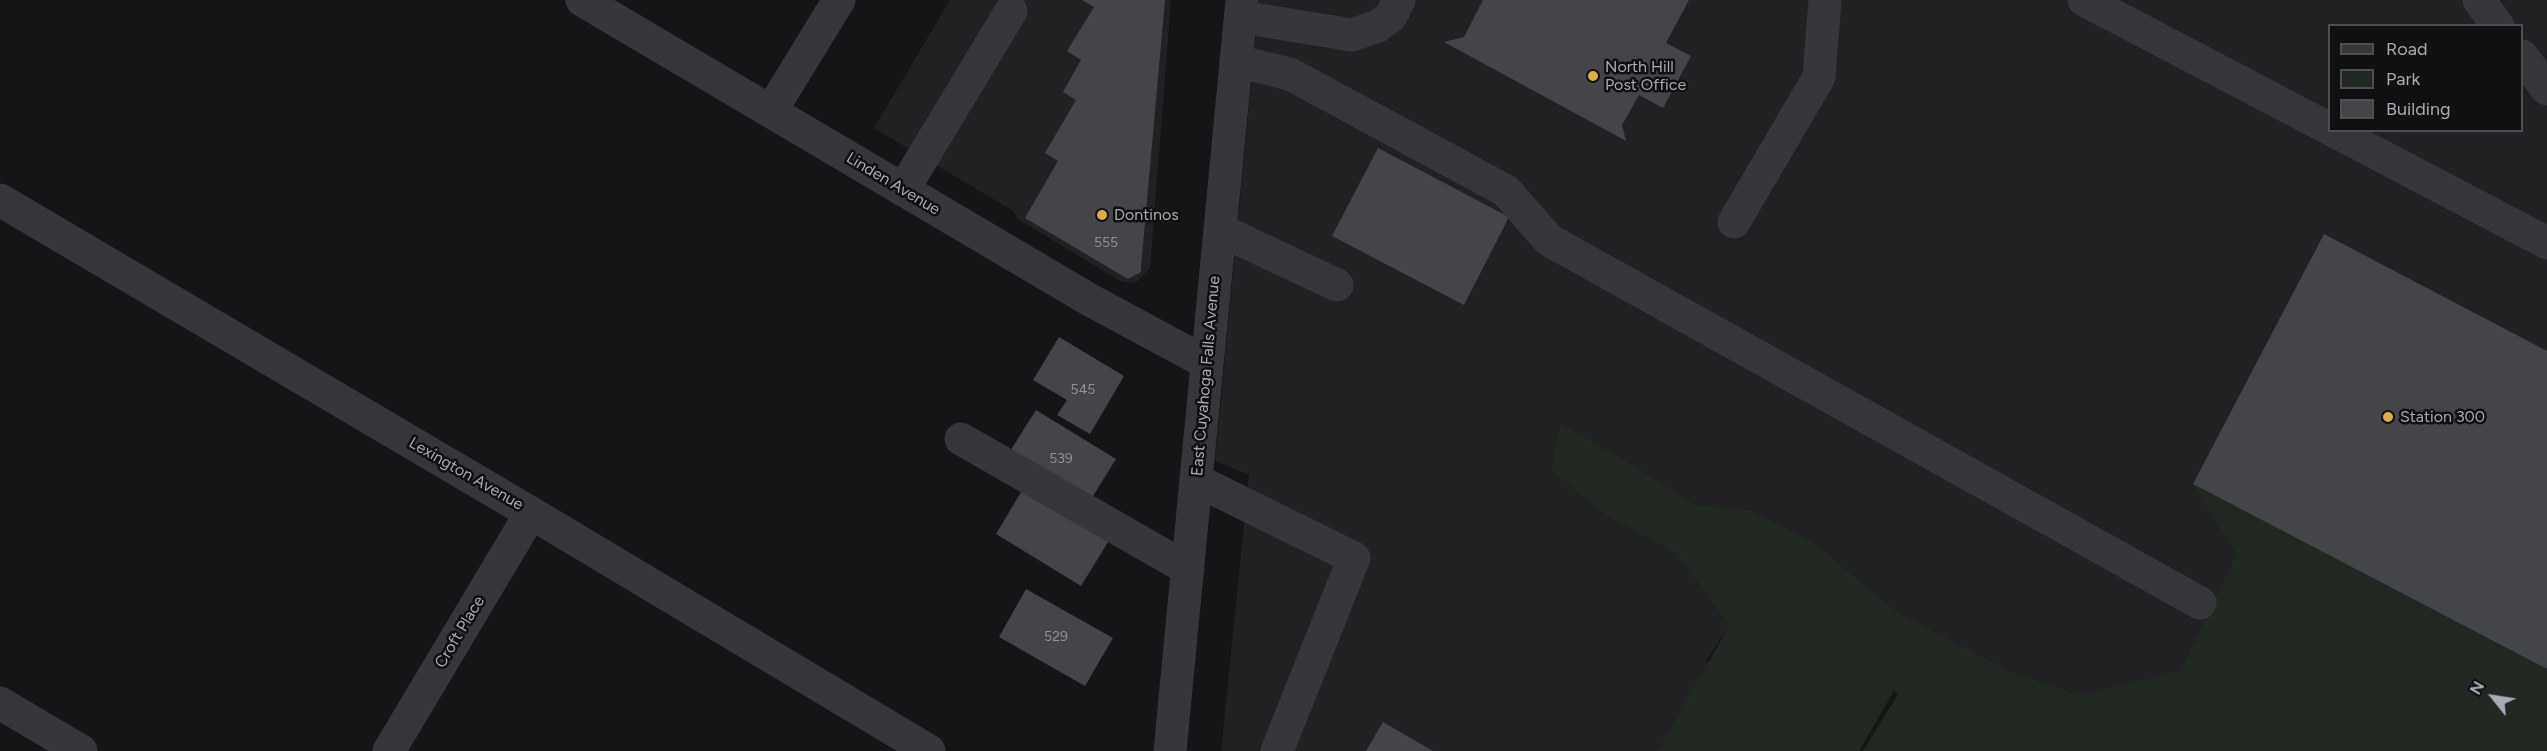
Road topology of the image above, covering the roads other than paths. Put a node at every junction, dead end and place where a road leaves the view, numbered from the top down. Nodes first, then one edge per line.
1 (582, 0) edge
2 (839, 0) edge
3 (1399, 0) edge
4 (1825, 0) edge
5 (2084, 0) edge
6 (2479, 0) edge
7 (1241, 9) edge
8 (1011, 11) dead end
9 (2497, 24) edge
10 (2523, 57) edge
11 (1236, 61) junction
12 (2547, 89) edge
13 (771, 111) junction
14 (2328, 128) edge
15 (2335, 132) edge
16 (903, 190) junction
17 (0, 200) edge
18 (1734, 222) dead end
19 (1220, 231) junction
20 (2547, 243) edge
21 (1337, 285) dead end
22 (1207, 363) junction
23 (961, 439) dead end
24 (1196, 480) junction
25 (531, 513) junction
26 (1188, 569) junction
27 (2200, 603) dead end
28 (0, 703) edge
29 (81, 751) edge
30 (389, 751) edge
31 (929, 751) edge
32 (1170, 751) edge
33 (1277, 751) edge

1 - 13 street, Linden Avenue
2 - 13 street
3 - 7 street
4 - 18 street
5 - 14 street
6 - 9 street
7 - 11 street, East Cuyahoga Falls Avenue
8 - 16 street
10 - 12 street
11 - 19 street, East Cuyahoga Falls Avenue
11 - 27 street
13 - 16 street, Linden Avenue
15 - 20 street
16 - 22 street, Linden Avenue
17 - 25 street, Lexington Avenue
19 - 21 street
19 - 22 street, East Cuyahoga Falls Avenue
22 - 24 street, East Cuyahoga Falls Avenue
23 - 26 street
24 - 26 street, East Cuyahoga Falls Avenue
24 - 33 street
25 - 30 street, Croft Place
25 - 31 street, Lexington Avenue
26 - 32 street, East Cuyahoga Falls Avenue
28 - 29 street

